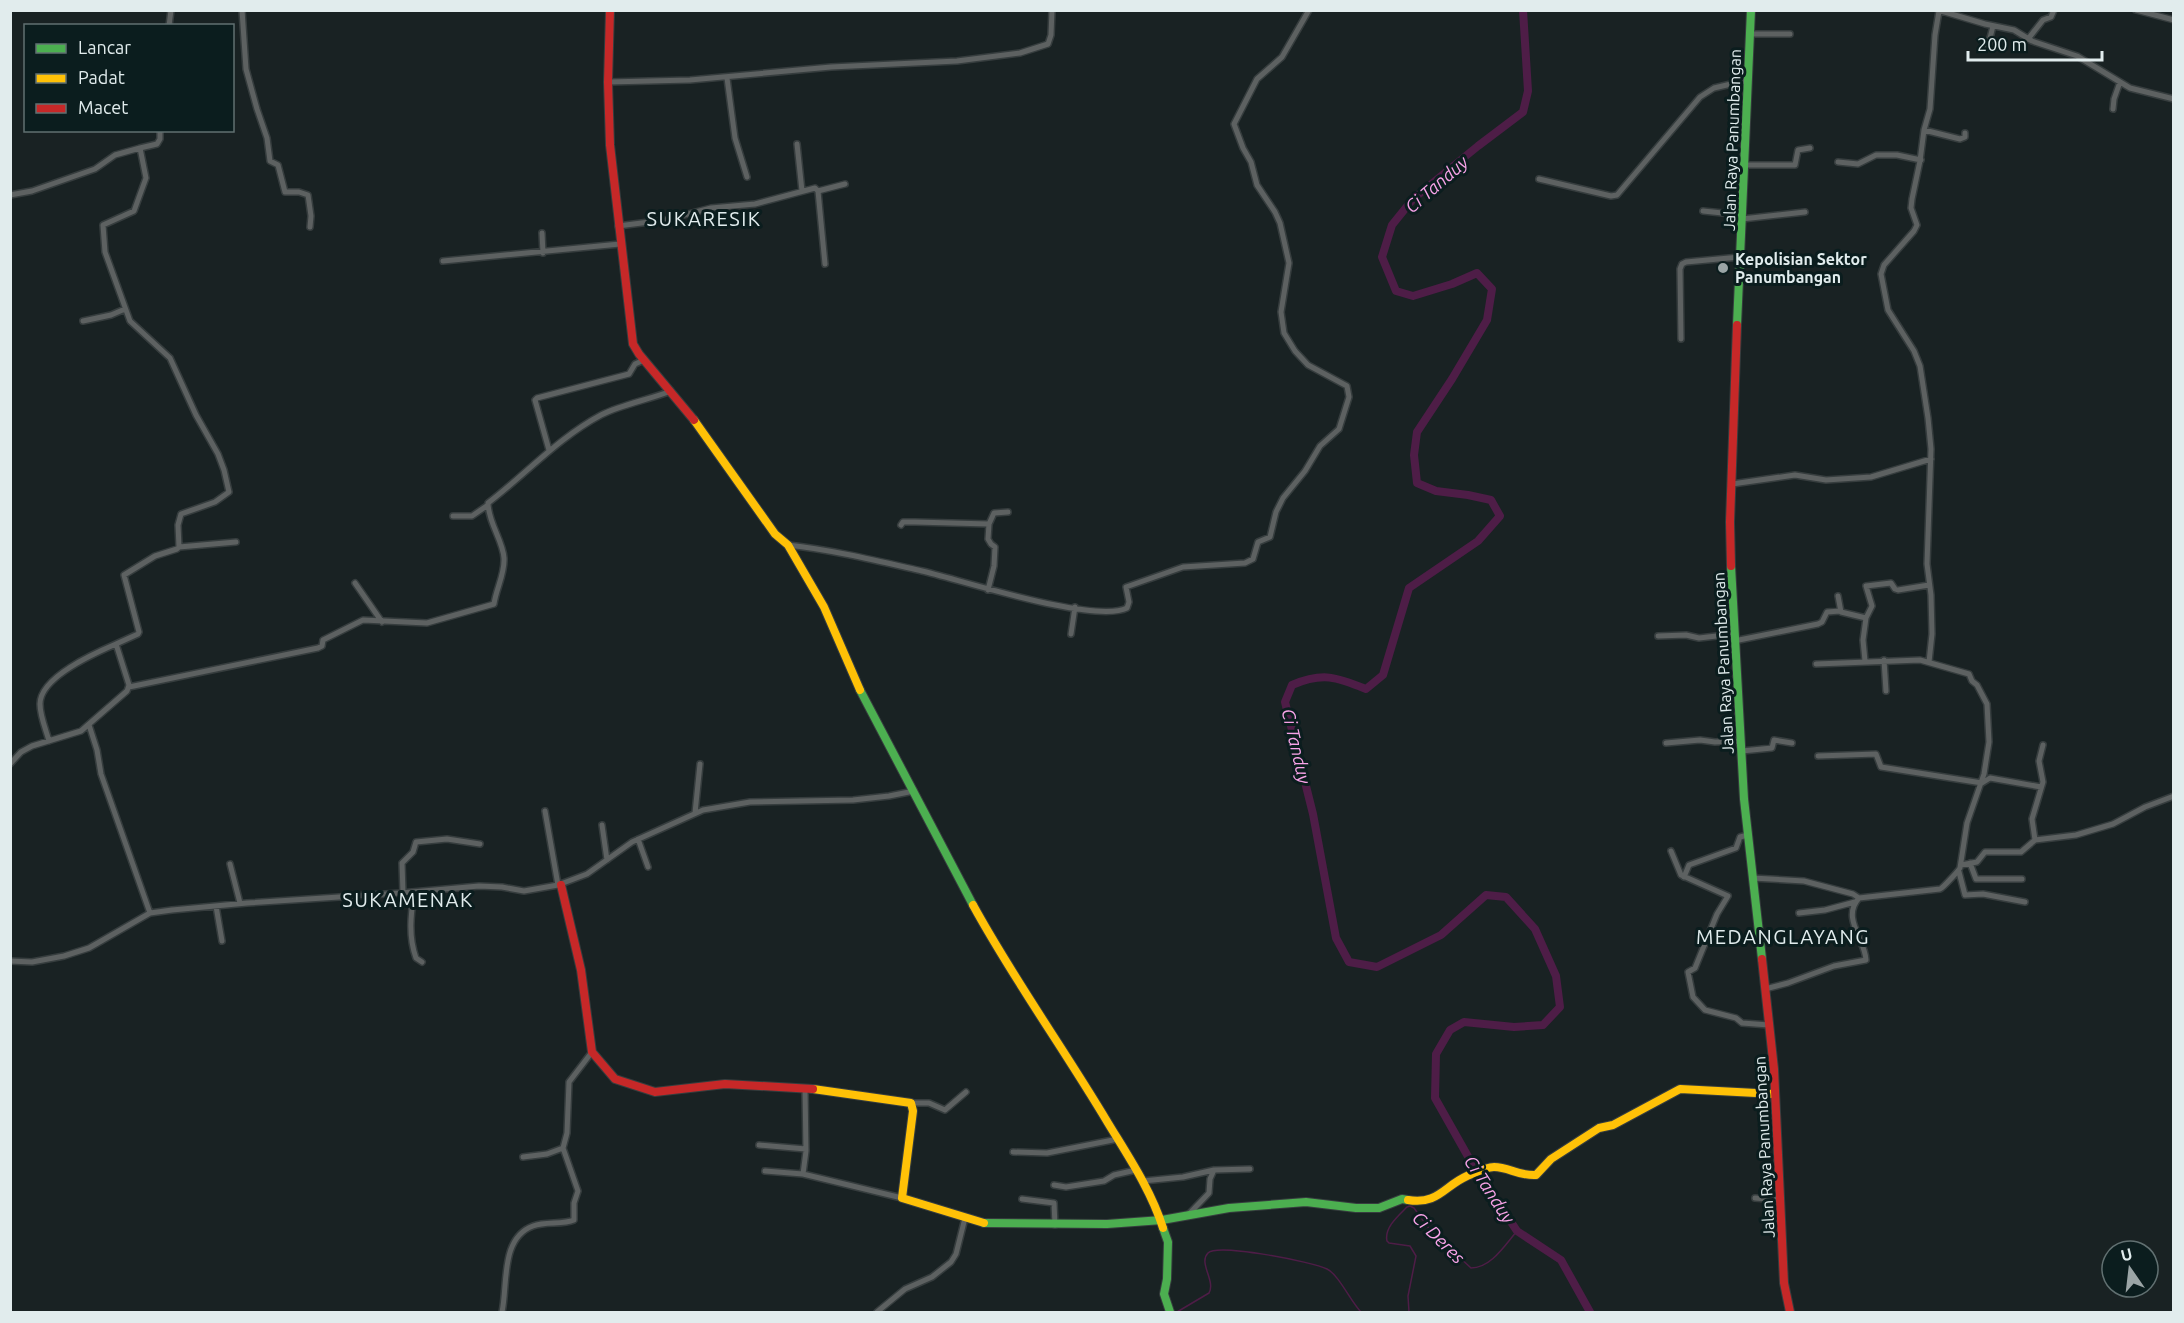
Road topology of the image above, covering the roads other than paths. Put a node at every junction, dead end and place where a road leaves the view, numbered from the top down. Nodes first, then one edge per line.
1 (242, 10) edge
2 (610, 10) edge
3 (1052, 10) edge
4 (1309, 10) edge
5 (1751, 10) edge
6 (2055, 10) edge
7 (2136, 10) edge
8 (1938, 11) edge
9 (2174, 20) edge
10 (1993, 26) junction
11 (1750, 34) junction
12 (1790, 34) dead end
13 (2028, 39) junction
14 (1988, 46) dead end
15 (727, 78) junction
16 (1748, 80) junction
17 (608, 82) junction
18 (2120, 82) junction
19 (2174, 99) edge
20 (2113, 109) dead end
21 (1924, 130) junction
22 (160, 132) edge
23 (1965, 132) dead end
24 (797, 144) dead end
25 (140, 148) junction
26 (1810, 148) dead end
27 (1921, 160) junction
28 (1838, 162) dead end
29 (1745, 165) junction
30 (747, 177) dead end
31 (1539, 179) dead end
32 (845, 184) dead end
33 (802, 191) junction
34 (818, 191) junction
35 (10, 195) edge
36 (1703, 212) dead end
37 (1805, 212) dead end
38 (1742, 217) junction
39 (618, 226) junction
40 (310, 227) dead end
41 (542, 233) dead end
42 (620, 244) junction
43 (543, 253) junction
44 (1740, 257) junction
45 (442, 261) dead end
46 (825, 264) dead end
47 (125, 309) junction
48 (83, 321) dead end
49 (1681, 339) dead end
50 (644, 360) junction
51 (671, 391) junction
52 (549, 450) junction
53 (1931, 459) junction
54 (1732, 484) junction
55 (488, 505) junction
56 (1008, 513) dead end
57 (453, 516) dead end
58 (989, 524) junction
59 (901, 525) dead end
60 (236, 542) dead end
61 (788, 545) junction
62 (179, 547) junction
63 (355, 583) dead end
64 (1929, 585) junction
65 (988, 590) junction
66 (1838, 596) dead end
67 (1075, 607) junction
68 (1840, 611) junction
69 (1866, 618) junction
70 (382, 622) junction
71 (1071, 634) dead end
72 (1658, 636) dead end
73 (1734, 637) junction
74 (116, 644) junction
75 (1884, 660) junction
76 (1865, 661) junction
77 (1929, 662) junction
78 (1816, 664) dead end
79 (129, 687) junction
80 (1886, 691) dead end
81 (89, 725) junction
82 (49, 741) junction
83 (1741, 741) junction
84 (1666, 743) dead end
85 (1792, 743) dead end
86 (2043, 745) dead end
87 (1742, 751) junction
88 (1818, 756) dead end
89 (10, 764) edge
90 (700, 764) dead end
91 (1982, 783) junction
92 (2041, 787) junction
93 (914, 791) junction
94 (2174, 796) edge
95 (545, 811) dead end
96 (695, 813) junction
97 (602, 825) dead end
98 (1748, 835) junction
99 (638, 839) junction
100 (2035, 840) junction
101 (480, 844) dead end
102 (1671, 851) dead end
103 (607, 860) junction
104 (1970, 863) junction
105 (230, 864) dead end
106 (1961, 865) junction
107 (648, 867) dead end
108 (1959, 872) junction
109 (1683, 876) junction
110 (1752, 878) junction
111 (2022, 879) dead end
112 (560, 885) junction
113 (414, 892) junction
114 (403, 893) junction
115 (1857, 900) junction
116 (2025, 902) dead end
117 (240, 903) junction
118 (216, 906) junction
119 (150, 913) junction
120 (1799, 913) dead end
121 (222, 941) dead end
122 (10, 961) edge
123 (422, 962) dead end
124 (1765, 989) junction
125 (1769, 1025) junction
126 (592, 1052) junction
127 (805, 1089) junction
128 (966, 1092) dead end
129 (1775, 1094) junction
130 (911, 1103) junction
131 (1118, 1139) junction
132 (759, 1144) dead end
133 (563, 1148) junction
134 (806, 1149) junction
135 (1013, 1152) dead end
136 (523, 1157) dead end
137 (1250, 1169) dead end
138 (1137, 1170) junction
139 (1214, 1170) junction
140 (765, 1172) dead end
141 (803, 1174) junction
142 (1143, 1181) junction
143 (1054, 1185) dead end
144 (902, 1198) junction
145 (1755, 1198) dead end
146 (1022, 1199) dead end
147 (1780, 1200) junction
148 (1186, 1217) junction
149 (965, 1218) junction
150 (1162, 1220) junction
151 (1055, 1225) junction
152 (502, 1312) edge
153 (877, 1312) edge
154 (1170, 1312) edge
155 (1790, 1312) edge

1 - 40 street
2 - 17 street
3 - 15 street
4 - 67 street
5 - 11 street, Jalan Raya Panumbangan
6 - 13 street
7 - 9 street
8 - 10 street
8 - 21 street
10 - 13 street
10 - 14 street
11 - 12 street
11 - 16 street, Jalan Raya Panumbangan
13 - 18 street
15 - 17 street
15 - 30 street
16 - 29 street, Jalan Raya Panumbangan
16 - 31 street
17 - 39 street
18 - 19 street
18 - 20 street
21 - 23 street
21 - 27 street
22 - 25 street
24 - 33 street
25 - 35 street
25 - 47 street
26 - 29 street
27 - 28 street
27 - 53 street
29 - 38 street, Jalan Raya Panumbangan
32 - 34 street
33 - 34 street
33 - 39 street
34 - 46 street
36 - 38 street
37 - 38 street
38 - 44 street, Jalan Raya Panumbangan
39 - 42 street
41 - 43 street
42 - 43 street
42 - 50 street
43 - 45 street
44 - 49 street
44 - 54 street, Jalan Raya Panumbangan
47 - 48 street
47 - 62 street
50 - 51 street
50 - 52 street
51 - 52 street
51 - 61 street
52 - 55 street
53 - 54 street
53 - 64 street
54 - 73 street, Jalan Raya Panumbangan
55 - 57 street
55 - 70 street
56 - 58 street
58 - 59 street
58 - 65 street
60 - 62 street
61 - 65 street
61 - 93 street
62 - 74 street
63 - 70 street
64 - 69 street
64 - 77 street
65 - 67 street
66 - 68 street
67 - 71 street
68 - 69 street
68 - 73 street
69 - 76 street
70 - 79 street
72 - 73 street
73 - 83 street, Jalan Raya Panumbangan
74 - 79 street
74 - 82 street
75 - 76 street
75 - 77 street
75 - 80 street
76 - 78 street
77 - 91 street
79 - 81 street
81 - 82 street
81 - 119 street
82 - 89 street
83 - 84 street
83 - 87 street, Jalan Raya Panumbangan
85 - 87 street
86 - 92 street
87 - 98 street, Jalan Raya Panumbangan
88 - 91 street
90 - 96 street
91 - 92 street
91 - 106 street
92 - 100 street
93 - 96 street
93 - 131 street
94 - 100 street
95 - 112 street
96 - 99 street
97 - 103 street
98 - 109 street
98 - 110 street, Jalan Raya Panumbangan
99 - 103 street
99 - 107 street
100 - 104 street
101 - 114 street
102 - 109 street
103 - 112 street
104 - 106 street
104 - 111 street
105 - 117 street
106 - 108 street
108 - 115 street
108 - 116 street
109 - 125 street
110 - 115 street
110 - 124 street, Jalan Raya Panumbangan
112 - 113 street
112 - 126 street
113 - 114 street
113 - 123 street
114 - 117 street
115 - 120 street
115 - 124 street
117 - 118 street
118 - 119 street
118 - 121 street
119 - 122 street
124 - 125 street, Jalan Raya Panumbangan
125 - 129 street, Jalan Raya Panumbangan
126 - 127 street
126 - 133 street
127 - 130 street
127 - 134 street
128 - 130 street
129 - 147 street, Jalan Raya Panumbangan
129 - 148 street
130 - 144 street
131 - 135 street
131 - 138 street
132 - 134 street
133 - 136 street
133 - 152 street
134 - 141 street
137 - 139 street
138 - 142 street
138 - 143 street
139 - 142 street
139 - 148 street
140 - 141 street
141 - 144 street
142 - 150 street
144 - 149 street
145 - 147 street
146 - 151 street
147 - 155 street, Jalan Raya Panumbangan
148 - 150 street
149 - 151 street
149 - 153 street
150 - 151 street
150 - 154 street

